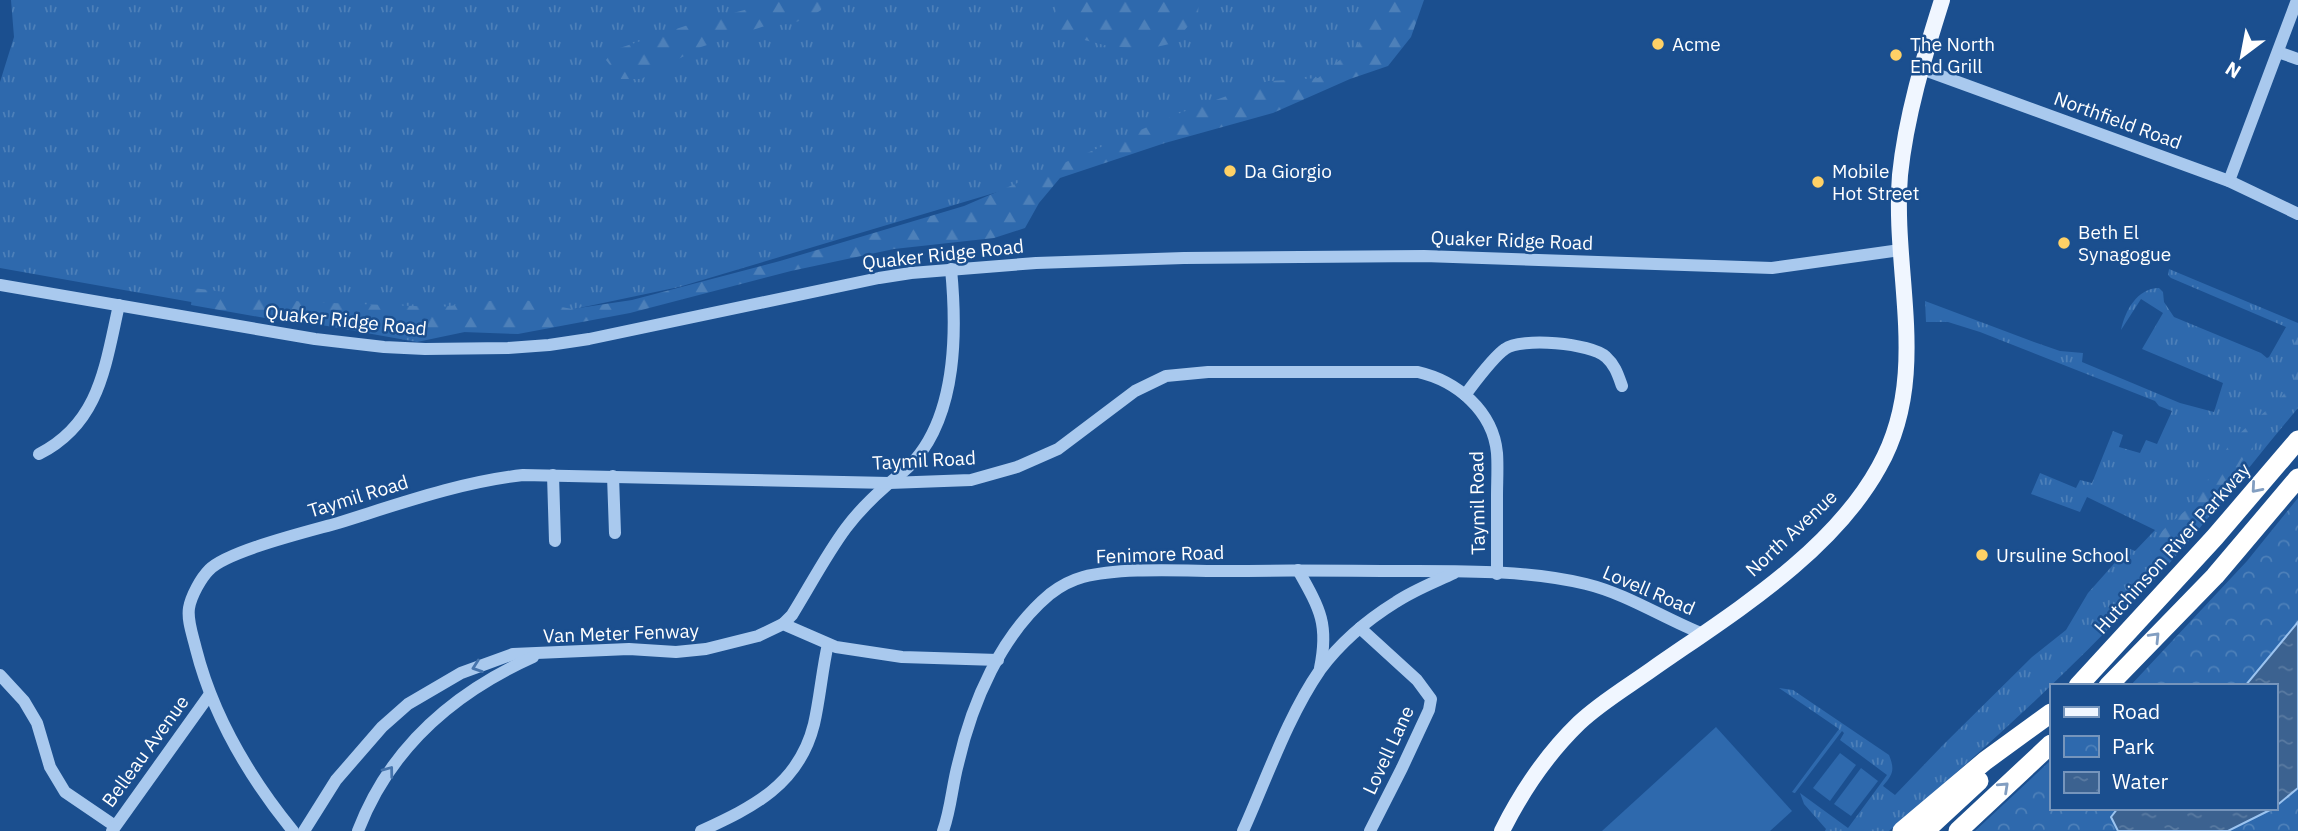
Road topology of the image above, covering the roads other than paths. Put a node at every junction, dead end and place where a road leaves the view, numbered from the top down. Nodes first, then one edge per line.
1 (1942, 0) edge
2 (2297, 0) edge
3 (2278, 52) junction
4 (2298, 59) edge
5 (1922, 69) junction
6 (2229, 181) junction
7 (2298, 214) edge
8 (1900, 250) junction
9 (951, 270) junction
10 (0, 285) edge
11 (119, 305) junction
12 (1622, 386) dead end
13 (1465, 394) junction
14 (2298, 440) edge
15 (39, 454) dead end
16 (554, 475) junction
17 (613, 476) junction
18 (2298, 478) edge
19 (889, 483) junction
20 (614, 533) dead end
21 (555, 541) dead end
22 (1298, 570) junction
23 (1457, 571) junction
24 (1497, 574) junction
25 (783, 624) junction
26 (1360, 628) junction
27 (1703, 634) junction
28 (828, 644) junction
29 (543, 652) junction
30 (998, 660) junction
31 (1320, 671) junction
32 (0, 675) edge
33 (2080, 684) edge
34 (2110, 684) edge
35 (210, 694) junction
36 (2050, 714) edge
37 (2050, 714) edge
38 (2050, 745) edge
39 (114, 829) edge
40 (293, 831) edge
41 (304, 831) edge
42 (359, 831) edge
43 (701, 831) edge
44 (943, 831) edge
45 (1243, 831) edge
46 (1370, 831) edge
47 (1502, 831) edge
48 (1902, 831) edge
49 (1925, 831) edge
50 (1958, 831) edge

1 - 5 main road, North Avenue
2 - 3 street
3 - 4 street
3 - 6 street
5 - 6 street, Northfield Road
5 - 8 main road, North Avenue
6 - 7 street, Northfield Road
8 - 9 street, Quaker Ridge Road
8 - 27 main road, North Avenue
9 - 11 street, Quaker Ridge Road
9 - 19 street
10 - 11 street, Quaker Ridge Road
11 - 15 street
12 - 13 street
13 - 19 street, Taymil Road
13 - 24 street, Taymil Road
14 -> 33 highway, Hutchinson River Parkway
16 - 17 street, Taymil Road
16 - 21 street
16 - 35 street, Taymil Road
17 - 19 street, Taymil Road
17 - 20 street
34 -> 18 highway
19 - 25 street
22 - 23 street, Fenimore Road
22 - 30 street, Fenimore Road
22 - 31 street
23 - 24 street, Lovell Road
23 - 26 street
24 - 27 street, Lovell Road
25 - 28 street
25 - 29 street, Van Meter Fenway
26 - 31 street
26 - 46 street, Lovell Lane
27 - 47 main road, North Avenue
28 - 30 street
28 - 43 street
29 -> 41 street
42 -> 29 street, Van Meter Fenway
30 - 44 street, Fenimore Road
31 - 45 street
32 - 39 street
35 - 39 street, Belleau Avenue
35 - 40 street
36 - 48 highway
37 - 49 highway
50 -> 38 highway

